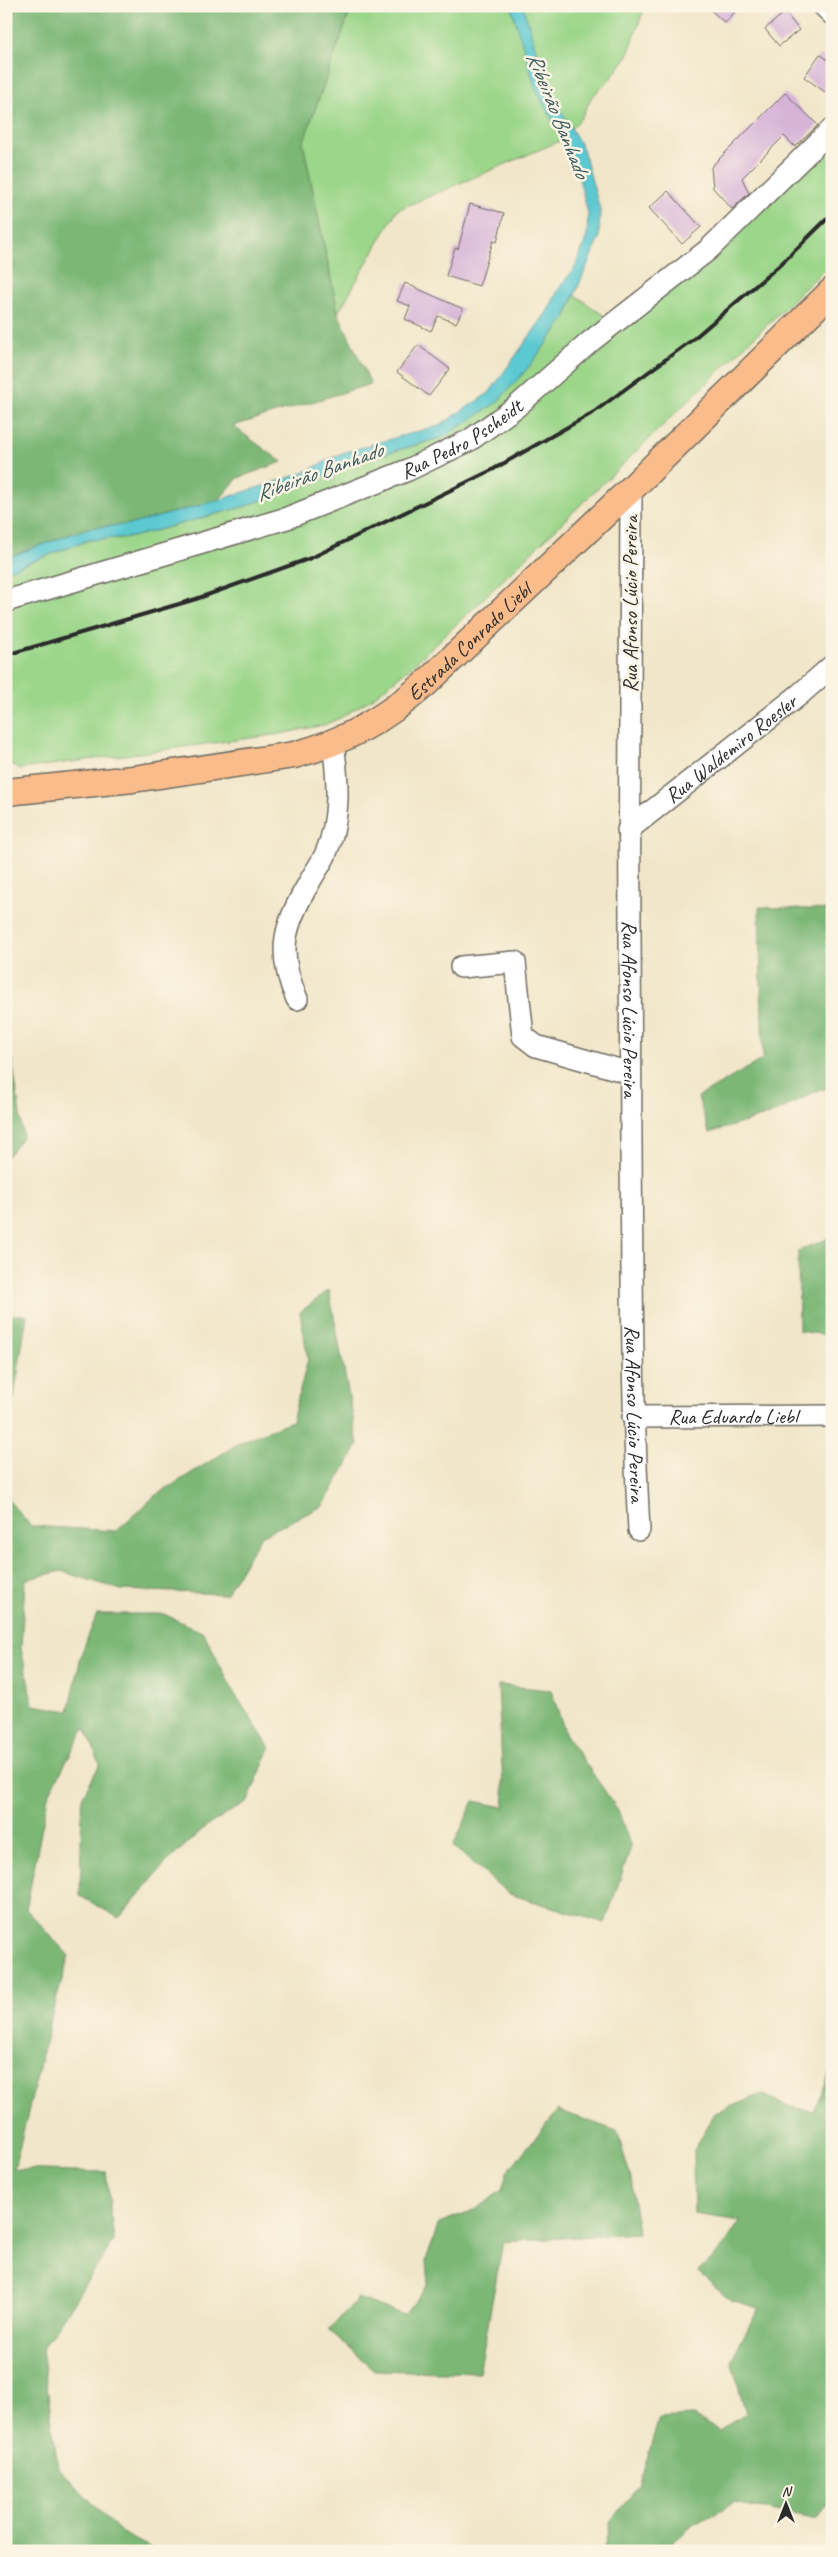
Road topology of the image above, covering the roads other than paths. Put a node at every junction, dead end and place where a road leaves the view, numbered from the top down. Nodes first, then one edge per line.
1 (824, 6) edge
2 (832, 14) edge
3 (832, 129) edge
4 (832, 292) edge
5 (631, 489) junction
6 (6, 601) edge
7 (832, 666) edge
8 (333, 743) junction
9 (6, 792) edge
10 (628, 830) junction
11 (461, 967) dead end
12 (297, 998) dead end
13 (630, 1073) junction
14 (832, 1416) edge
15 (633, 1417) junction
16 (639, 1530) dead end

1 - 2 street
3 - 6 street, Rua Pedro Pscheidt
4 - 5 main road, Estrada Conrado Liebl
5 - 8 main road, Estrada Conrado Liebl
5 - 10 street, Rua Afonso Lúcio Pereira
7 - 10 street, Rua Waldemiro Roesler
8 - 9 main road, Estrada Conrado Liebl
8 - 12 street
10 - 13 street, Rua Afonso Lúcio Pereira
11 - 13 street
13 - 15 street, Rua Afonso Lúcio Pereira
14 - 15 street, Rua Eduardo Liebl
15 - 16 street, Rua Afonso Lúcio Pereira

